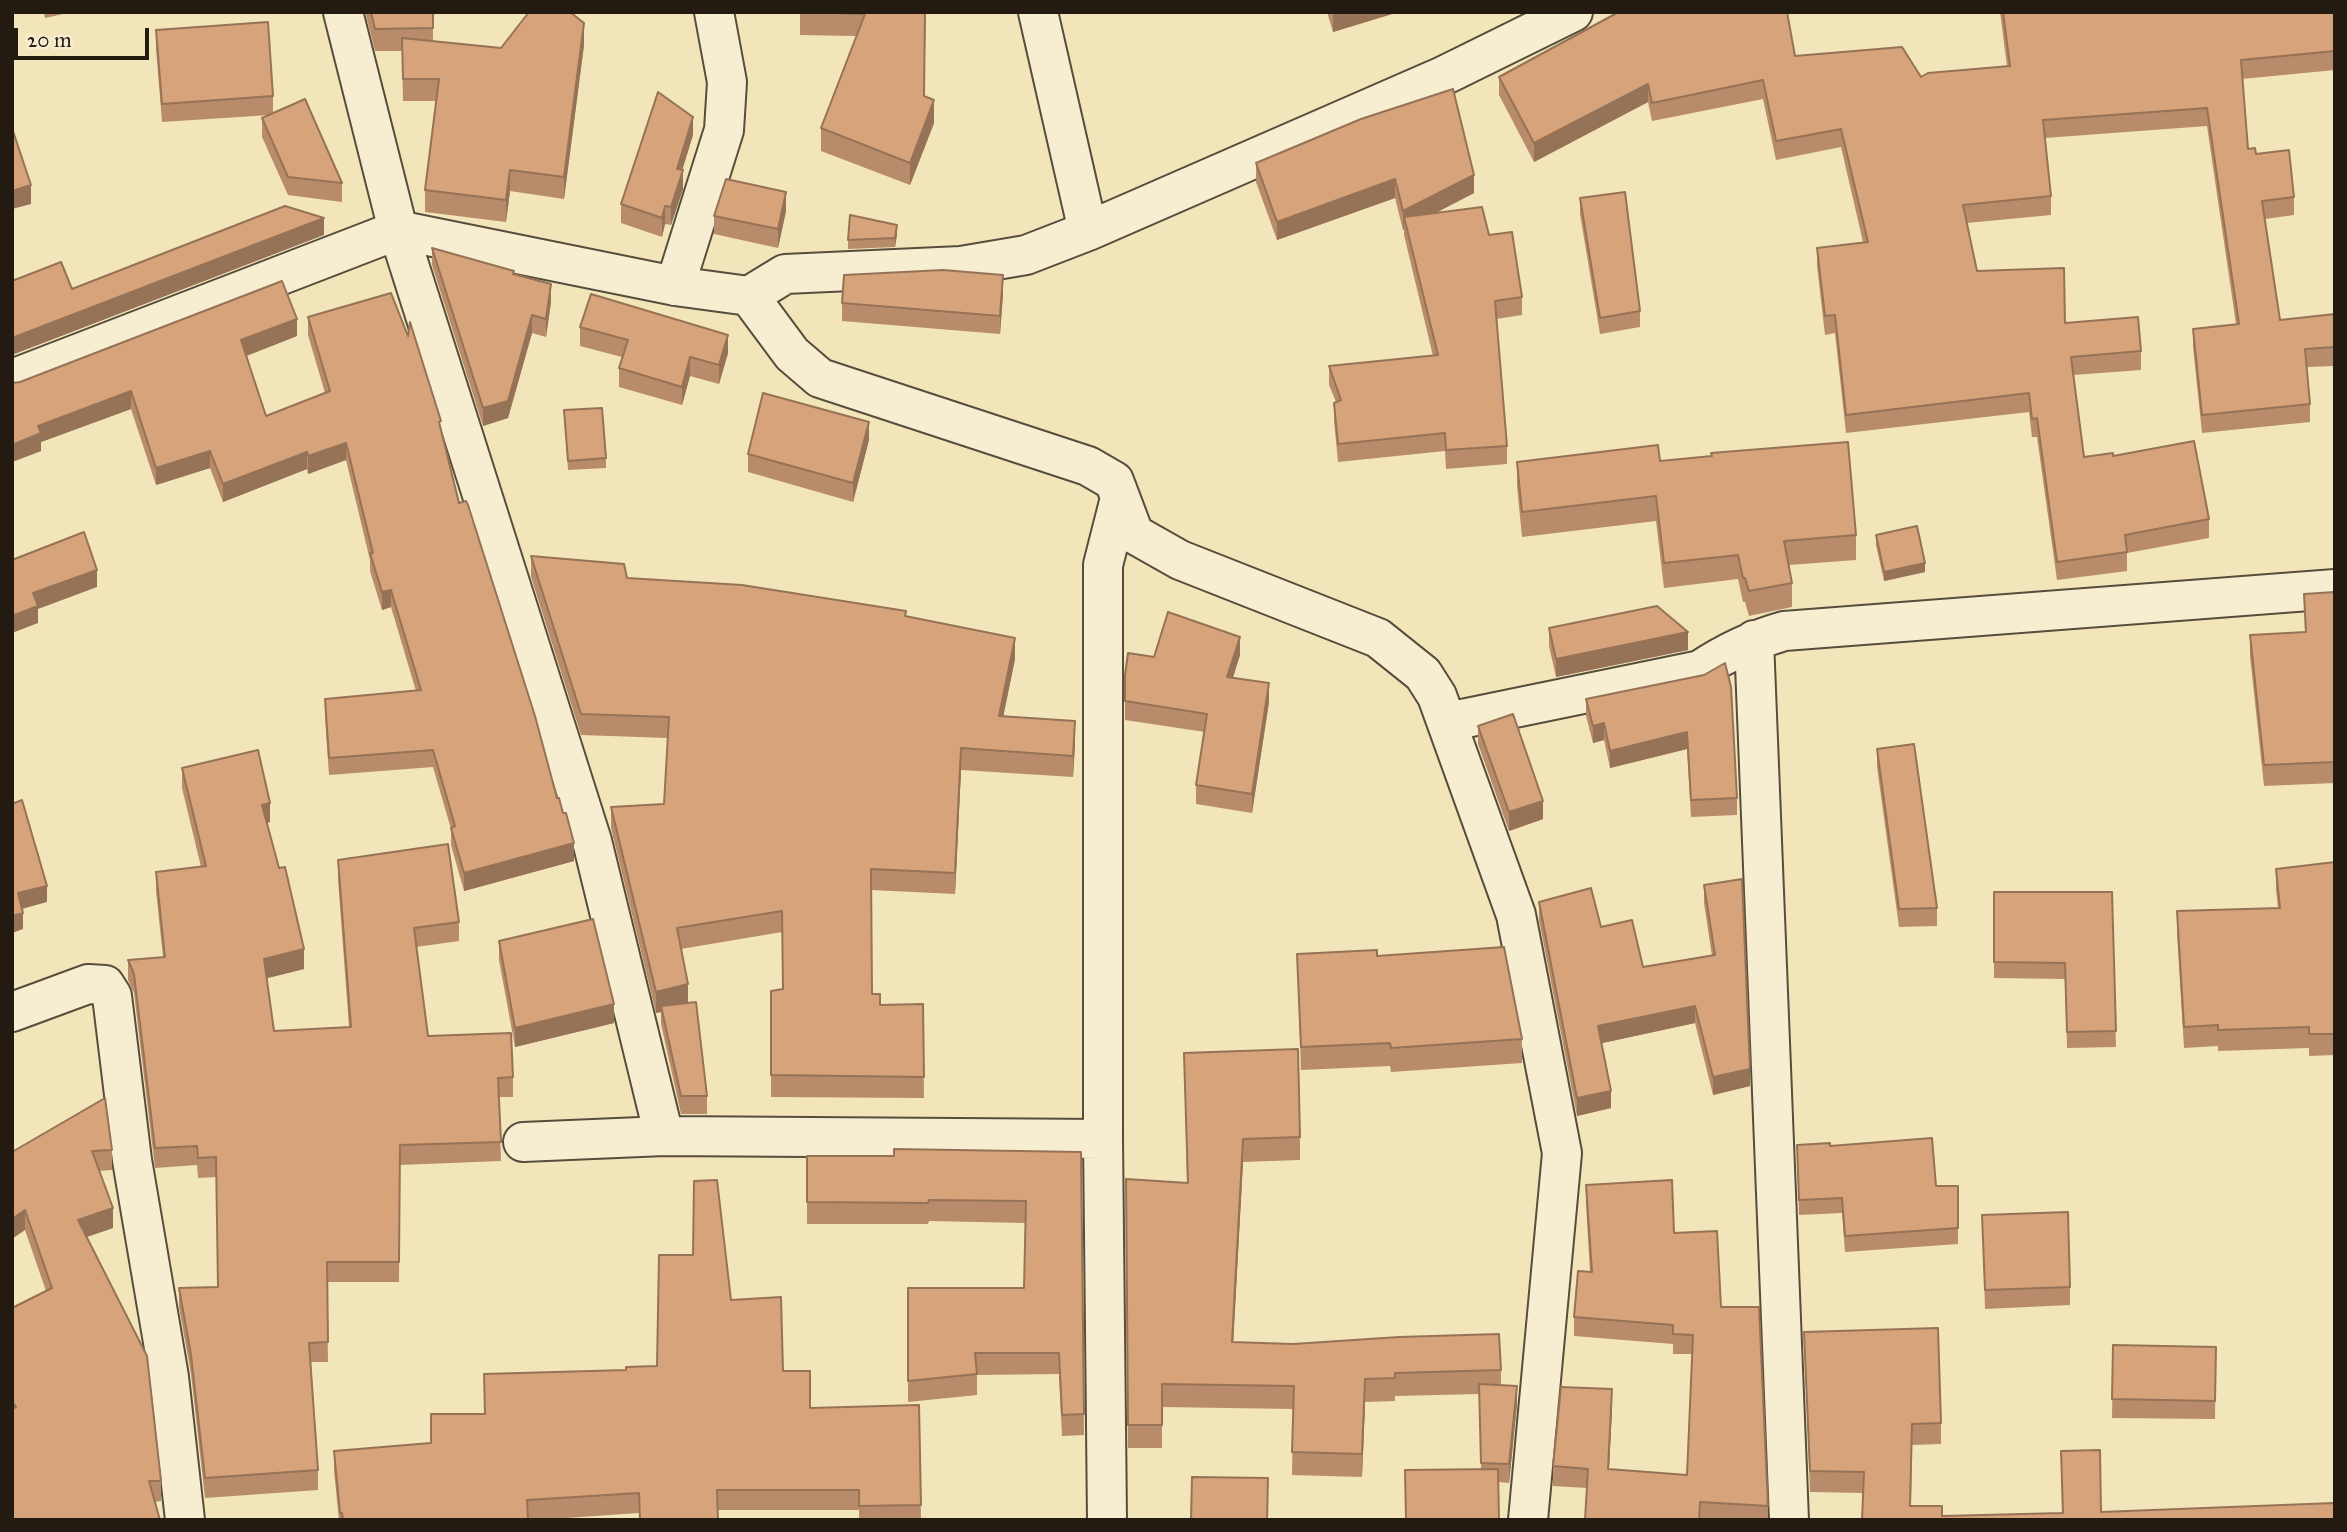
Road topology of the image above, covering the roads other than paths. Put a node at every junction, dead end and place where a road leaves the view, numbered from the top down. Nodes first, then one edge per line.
1 (343, 12) edge
2 (714, 12) edge
3 (1038, 12) edge
4 (1573, 12) edge
5 (398, 230) junction
6 (1088, 231) junction
7 (675, 286) junction
8 (749, 296) junction
9 (12, 379) edge
10 (1120, 498) junction
11 (2335, 589) edge
12 (1754, 640) junction
13 (1447, 722) junction
14 (12, 1012) edge
15 (664, 1136) junction
16 (1103, 1139) junction
17 (523, 1142) dead end
18 (185, 1520) edge
19 (1107, 1520) edge
20 (1528, 1520) edge
21 (1789, 1520) edge

1 - 5 street
2 - 7 street
3 - 6 street
4 - 6 street
5 - 7 street
5 - 9 street
5 - 15 street
6 - 8 street
7 - 8 street
8 - 10 street
10 - 13 street
10 - 16 street
11 - 12 street
12 - 13 street
12 - 21 street
13 - 20 street
14 - 18 street
15 - 16 street
15 - 17 street
16 - 19 street

